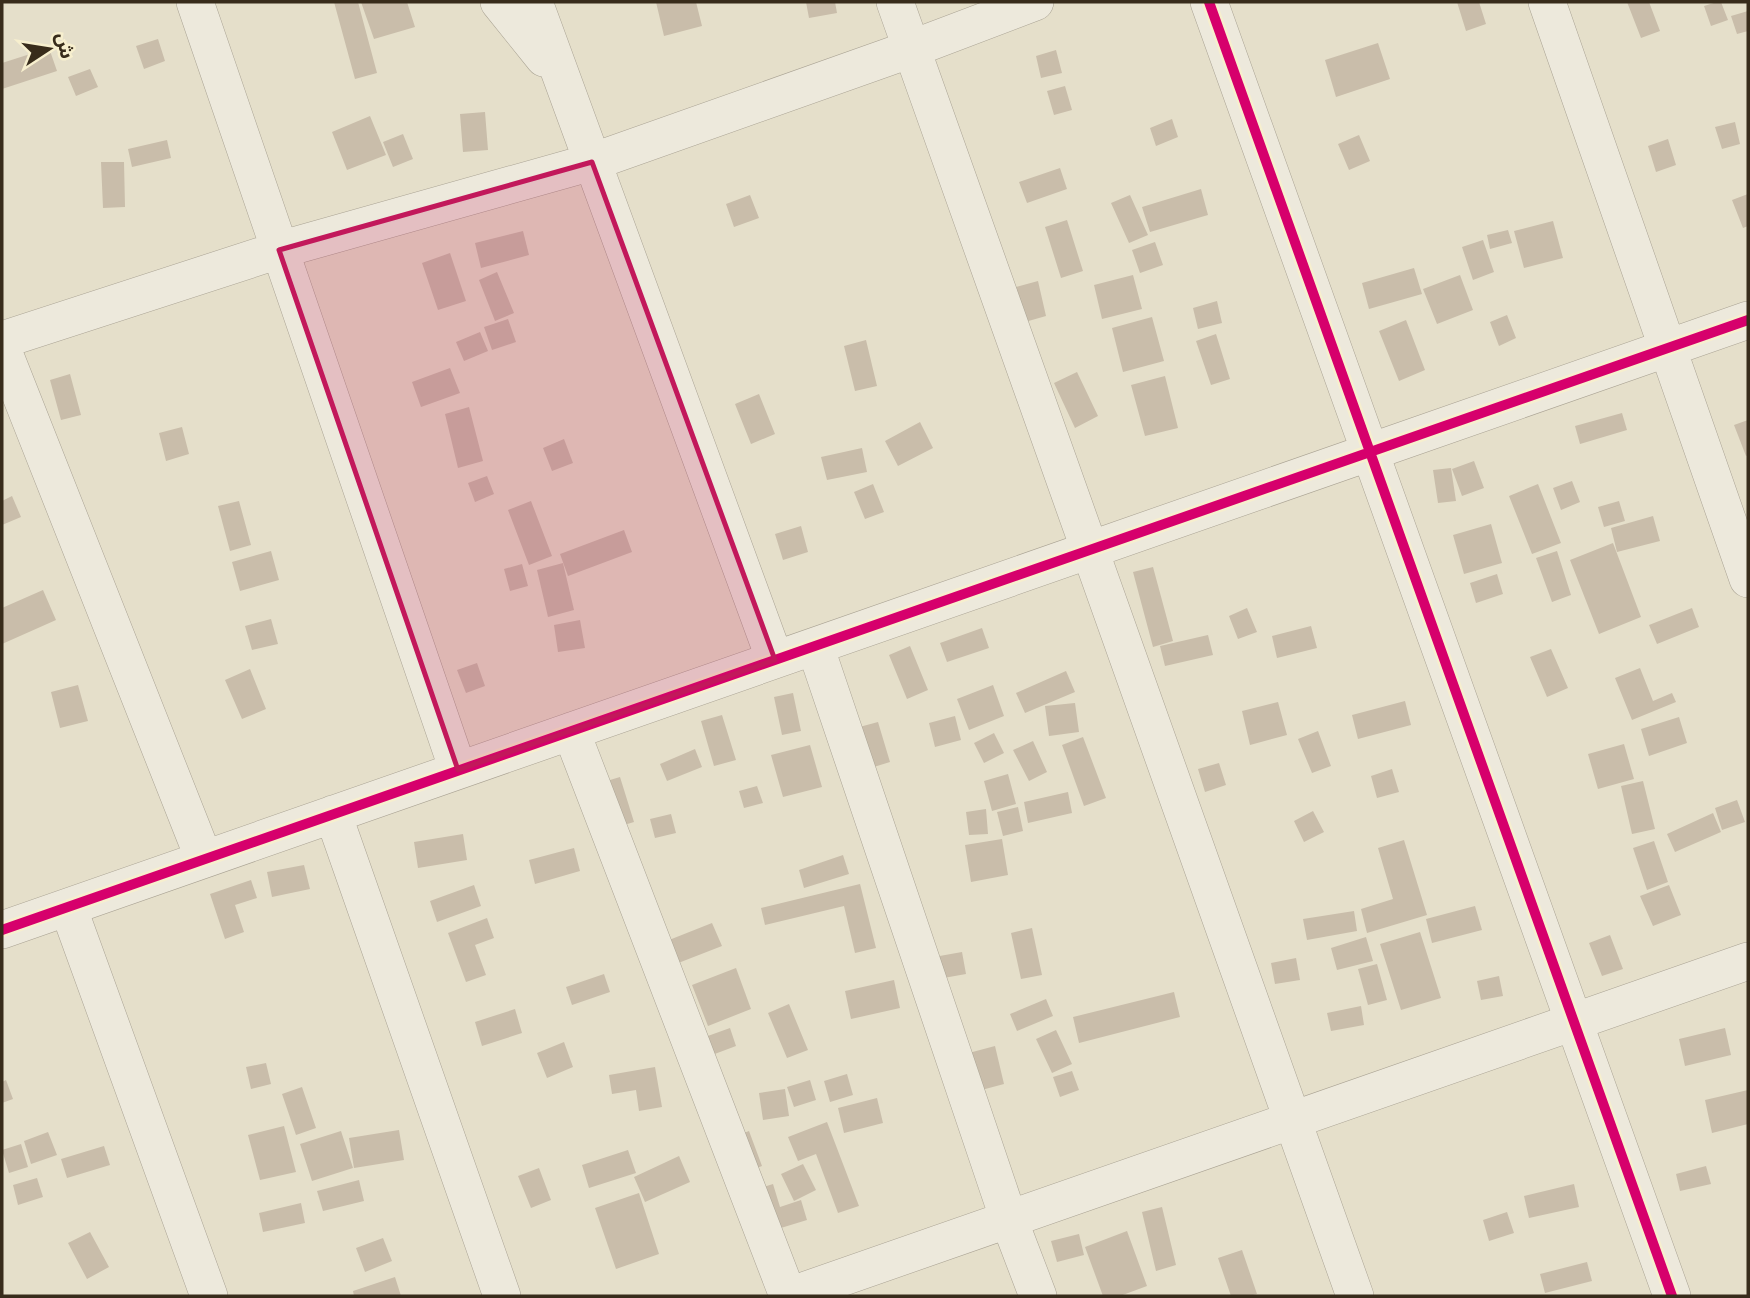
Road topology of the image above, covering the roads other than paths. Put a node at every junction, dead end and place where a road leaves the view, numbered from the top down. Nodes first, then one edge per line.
1 (195, 2) edge
2 (499, 2) edge
3 (534, 2) edge
4 (895, 2) edge
5 (1035, 2) edge
6 (1209, 2) edge
7 (1547, 2) edge
8 (911, 49) junction
9 (562, 80) junction
10 (592, 162) junction
11 (279, 250) junction
12 (1748, 320) edge
13 (2, 340) edge
14 (2, 348) edge
15 (1668, 348) junction
16 (1370, 452) junction
17 (1089, 550) junction
18 (1748, 579) edge
19 (815, 646) junction
20 (775, 660) junction
21 (571, 731) junction
22 (457, 771) junction
23 (333, 814) junction
24 (204, 859) junction
25 (68, 907) junction
26 (2, 930) edge
27 (1748, 961) edge
28 (1574, 1022) junction
29 (1292, 1120) junction
30 (1009, 1220) junction
31 (209, 1296) edge
32 (502, 1296) edge
33 (789, 1296) edge
34 (1038, 1296) edge
35 (1355, 1296) edge
36 (1672, 1296) edge

1 - 11 street
2 - 9 street
3 - 9 street
4 - 8 street
5 - 8 street
6 - 16 street
7 - 15 street
8 - 10 street
8 - 17 street
9 - 10 street
10 - 11 street
10 - 20 street
11 - 13 street
11 - 22 street
12 - 15 street
14 - 24 street
15 - 16 street
15 - 18 street
16 - 17 street
16 - 28 street
17 - 19 street
17 - 29 street
19 - 20 street
19 - 30 street
20 - 21 street
21 - 22 street
21 - 33 street
22 - 23 street
23 - 24 street
23 - 32 street
24 - 25 street
25 - 26 street
25 - 31 street
27 - 28 street
28 - 29 street
28 - 36 street
29 - 30 street
29 - 35 street
30 - 33 street
30 - 34 street

